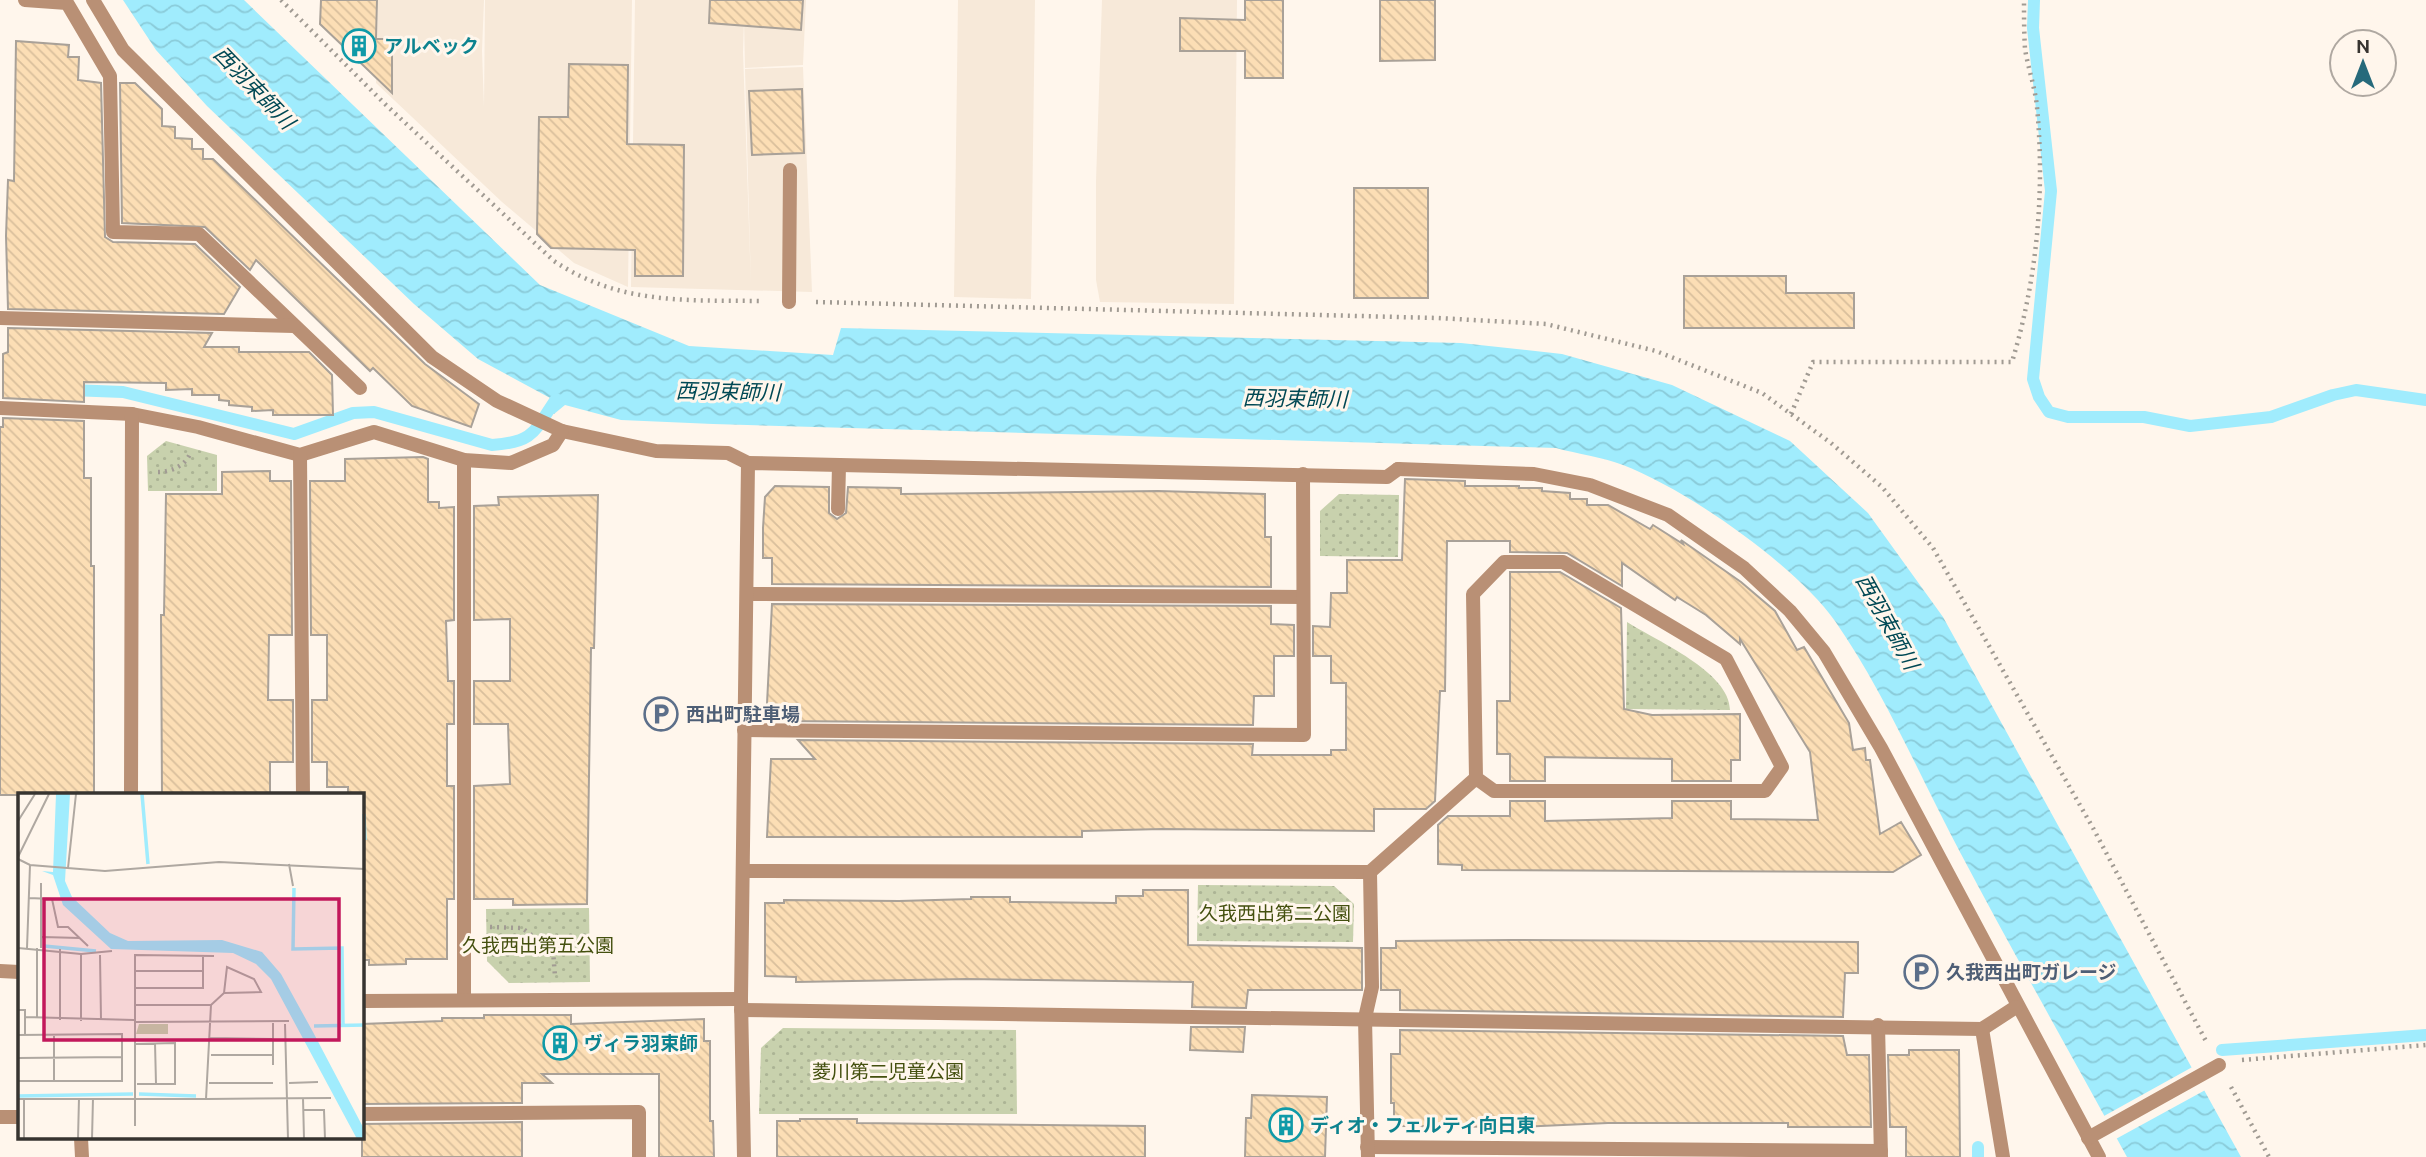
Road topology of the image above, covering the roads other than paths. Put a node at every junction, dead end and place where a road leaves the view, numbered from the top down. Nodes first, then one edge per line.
1 (25, 0) edge
2 (93, 0) edge
3 (790, 170) dead end
4 (789, 302) dead end
5 (0, 318) edge
6 (294, 326) junction
7 (360, 388) dead end
8 (0, 408) edge
9 (132, 414) junction
10 (556, 428) junction
11 (300, 455) junction
12 (464, 460) junction
13 (748, 463) junction
14 (839, 465) junction
15 (1303, 474) junction
16 (838, 509) dead end
17 (747, 594) junction
18 (1303, 597) junction
19 (744, 730) junction
20 (1476, 778) junction
21 (131, 793) edge
22 (303, 793) edge
23 (744, 871) junction
24 (1370, 872) junction
25 (0, 971) edge
26 (18, 972) edge
27 (464, 1000) junction
28 (364, 1002) edge
29 (741, 1004) junction
30 (2016, 1007) junction
31 (1365, 1017) junction
32 (1878, 1025) junction
33 (1982, 1029) junction
34 (2219, 1065) road end
35 (364, 1114) edge
36 (0, 1117) edge
37 (18, 1117) edge
38 (2088, 1138) junction
39 (1367, 1152) edge
40 (1881, 1154) edge
41 (639, 1157) edge
42 (744, 1157) edge
43 (2003, 1157) edge
44 (2099, 1157) edge

1 - 6 street
2 - 10 street
3 - 4 street
5 - 6 street
6 - 7 street
8 - 9 street
9 - 11 street
9 - 21 street
10 - 12 street
10 - 13 street
11 - 12 street
11 - 22 street
12 - 27 street
13 - 14 street
13 - 17 street
14 - 15 street
14 - 16 street
15 - 18 street
15 - 30 street
17 - 18 street
17 - 19 street
18 - 19 street
19 - 23 street
20 - 20 street
20 - 24 street
23 - 24 street
23 - 29 street
24 - 31 street
25 - 26 street
27 - 28 street
27 - 29 street
29 - 31 street
29 - 42 street
30 - 33 street
30 - 38 street
31 - 32 street
31 - 39 street
32 - 33 street
32 - 40 street
33 - 43 street
34 - 38 street
35 - 41 street
36 - 37 street
38 - 44 street
39 - 40 street

